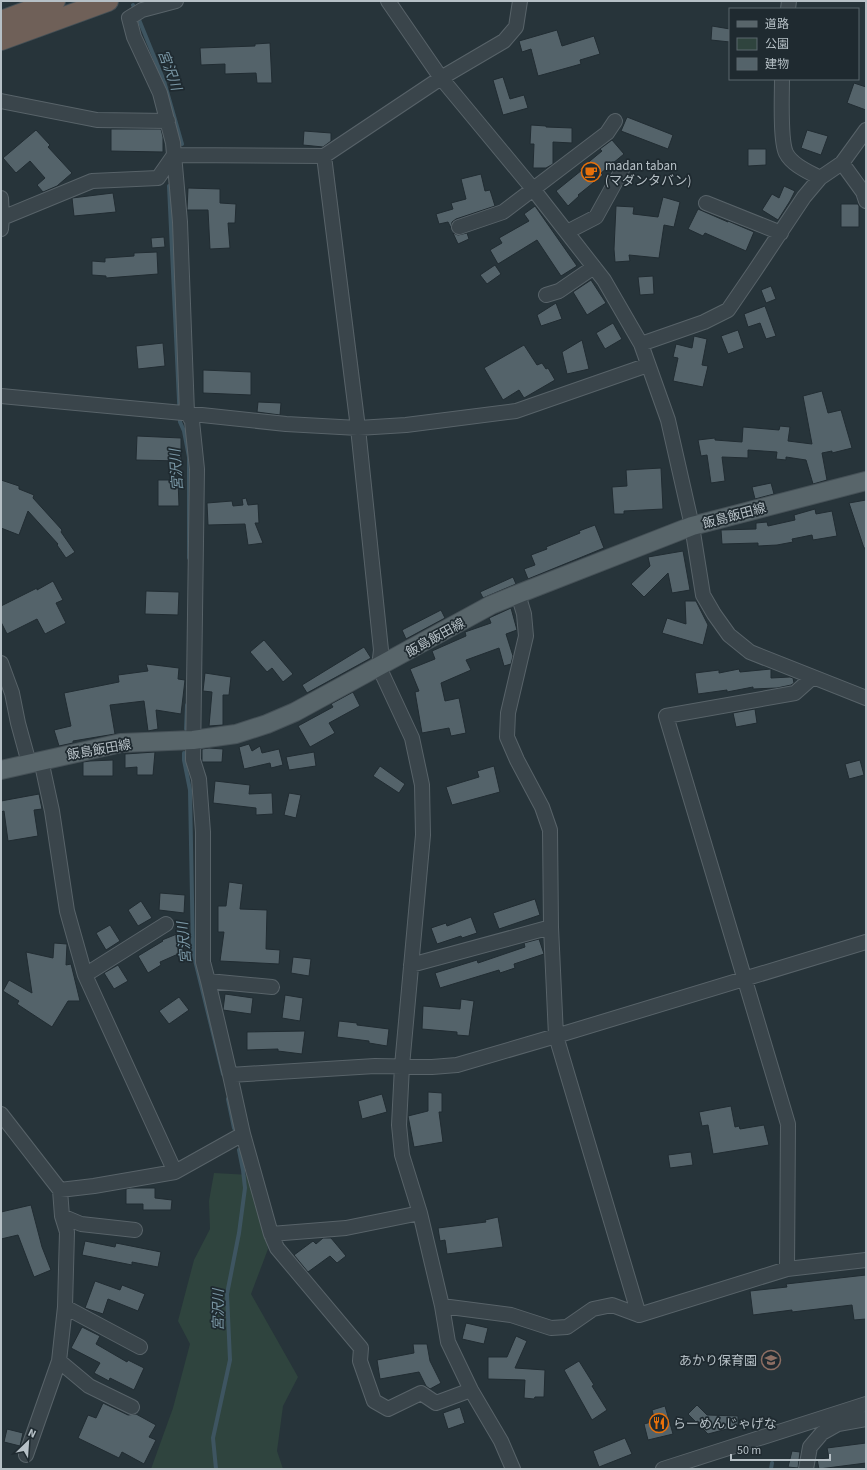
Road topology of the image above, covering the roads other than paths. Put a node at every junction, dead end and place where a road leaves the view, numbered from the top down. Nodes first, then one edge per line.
1 (55, 1) edge
2 (108, 1) edge
3 (176, 1) edge
4 (388, 1) edge
5 (520, 1) edge
6 (1, 21) edge
7 (1, 40) edge
8 (441, 78) junction
9 (782, 80) edge
10 (1, 101) edge
11 (168, 121) junction
12 (615, 121) dead end
13 (866, 130) edge
14 (174, 155) junction
15 (324, 156) junction
16 (842, 163) junction
17 (622, 170) dead end
18 (820, 178) junction
19 (533, 189) junction
20 (1, 198) edge
21 (866, 201) edge
22 (706, 203) dead end
23 (2, 223) edge
24 (459, 227) dead end
25 (567, 232) junction
26 (781, 233) junction
27 (594, 267) junction
28 (546, 294) dead end
29 (640, 344) junction
30 (648, 365) junction
31 (1, 396) edge
32 (185, 413) junction
33 (358, 428) junction
34 (866, 481) edge
35 (692, 526) junction
36 (518, 594) junction
37 (1, 663) edge
38 (379, 667) junction
39 (813, 677) junction
40 (866, 698) edge
41 (193, 740) junction
42 (35, 762) junction
43 (1, 770) edge
44 (166, 924) dead end
45 (550, 928) junction
46 (866, 942) edge
47 (411, 965) junction
48 (85, 976) junction
49 (744, 978) junction
50 (208, 981) junction
51 (272, 987) dead end
52 (556, 1036) junction
53 (402, 1066) junction
54 (230, 1075) junction
55 (1, 1114) edge
56 (243, 1134) junction
57 (175, 1172) junction
58 (60, 1190) junction
59 (420, 1213) junction
60 (62, 1216) junction
61 (135, 1230) dead end
62 (271, 1234) junction
63 (866, 1260) edge
64 (787, 1269) junction
65 (442, 1306) junction
66 (65, 1307) junction
67 (639, 1314) junction
68 (140, 1348) dead end
69 (59, 1361) junction
70 (471, 1390) junction
71 (866, 1404) edge
72 (132, 1407) dead end
73 (866, 1419) edge
74 (26, 1456) dead end
75 (513, 1469) edge
76 (663, 1469) edge
77 (806, 1469) edge

1 - 6 highway
2 - 7 highway
3 - 11 street
4 - 8 street
5 - 8 street
8 - 15 street
8 - 19 street
9 - 18 street
10 - 11 street
11 - 14 street
12 - 19 street
13 - 16 street
14 - 15 street
14 - 23 street
14 - 32 street
15 - 33 street
16 - 18 street
16 - 21 street
17 - 25 street
18 - 26 street
19 - 24 street
19 - 25 street
20 - 23 street
22 - 26 street
25 - 27 street
26 - 29 street
27 - 28 street
27 - 29 street
29 - 30 street
30 - 33 street
30 - 35 street
31 - 32 street
32 - 33 street
32 - 41 street
33 - 38 street
34 - 35 main road, 飯島飯田線
35 - 36 main road, 飯島飯田線
35 - 39 street
36 - 38 main road, 飯島飯田線
36 - 45 street
37 - 42 street
38 - 41 main road, 飯島飯田線
38 - 47 street
39 - 40 street
39 - 49 street
41 - 42 main road, 飯島飯田線
41 - 50 street
42 - 43 main road, 飯島飯田線
42 - 48 street
44 - 48 street
45 - 47 street
45 - 52 street
46 - 49 street
47 - 53 street
48 - 57 street
49 - 52 street
49 - 64 street
50 - 51 street
50 - 54 street
52 - 53 street
52 - 67 street
53 - 54 street
53 - 59 street
54 - 56 street
55 - 58 street
56 - 57 street
56 - 62 street
57 - 58 street
58 - 60 street
59 - 62 street
59 - 65 street
60 - 61 street
60 - 66 street
62 - 70 street
63 - 64 street
64 - 67 street
65 - 67 street
65 - 70 street
66 - 68 street
66 - 69 street
69 - 72 street
69 - 74 street
70 - 75 street
71 - 76 street
73 - 77 street

